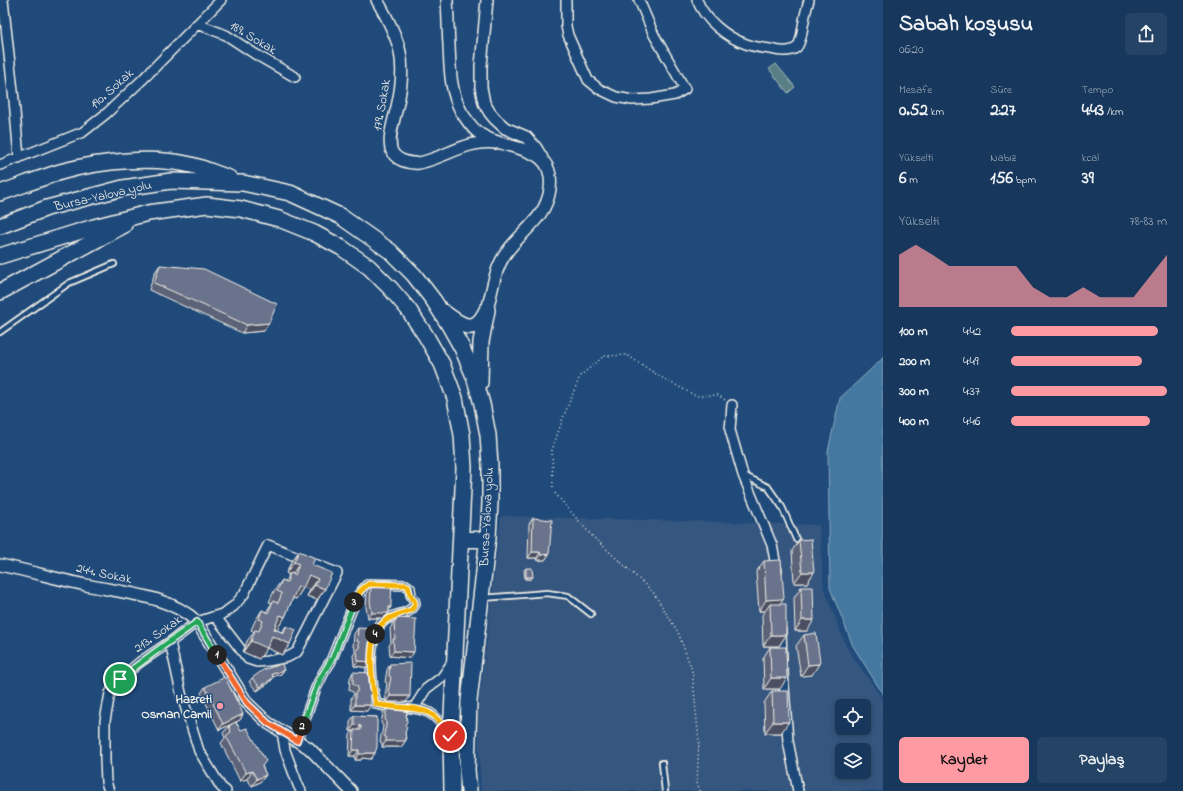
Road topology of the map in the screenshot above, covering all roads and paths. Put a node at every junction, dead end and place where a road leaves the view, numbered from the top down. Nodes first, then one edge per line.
1 (3, 0) edge
2 (220, 0) edge
3 (377, 0) edge
4 (447, 0) edge
5 (487, 0) edge
6 (566, 0) edge
7 (639, 0) edge
8 (697, 0) edge
9 (809, 0) edge
10 (197, 24) junction
11 (295, 77) dead end
12 (501, 143) junction
13 (19, 158) junction
14 (545, 164) junction
15 (0, 166) edge
16 (243, 183) junction
17 (0, 193) edge
18 (148, 213) junction
19 (0, 226) edge
20 (0, 256) edge
21 (114, 264) dead end
22 (0, 292) edge
23 (438, 308) junction
24 (487, 310) junction
25 (0, 332) edge
26 (479, 396) junction
27 (732, 405) joint
28 (743, 475) junction
29 (461, 539) junction
30 (796, 539) dead end
31 (488, 540) junction
32 (0, 565) edge
33 (779, 584) edge
34 (481, 598) junction
35 (591, 614) dead end
36 (215, 616) junction
37 (197, 622) junction
38 (781, 622) edge
39 (170, 642) junction
40 (455, 657) junction
41 (414, 708) junction
42 (282, 732) junction
43 (450, 736) junction
44 (297, 741) junction
45 (662, 763) dead end
46 (109, 791) edge
47 (226, 791) edge
48 (301, 791) edge
49 (351, 791) edge
50 (452, 791) edge
51 (469, 791) edge
52 (665, 791) edge
53 (700, 791) edge
54 (798, 791) edge

1 - 13 street
2 - 10 street, 190. Sokak
3 - 12 street, 179. Sokak
4 - 12 street
5 - 14 street
6 - 7 street
8 - 9 street
10 - 11 street, 189. Sokak
10 - 13 street, 190. Sokak
12 - 14 street
13 - 15 street, 190. Sokak
14 - 24 street
16 - 17 highway
16 - 19 highway, Bursa-Yalova yolu
16 - 23 highway, Bursa-Yalova yolu
18 - 20 highway, Bursa-Yalova yolu
18 - 22 highway
18 - 29 highway, Bursa-Yalova yolu
21 - 25 lane
23 - 24 highway
23 - 26 highway, Bursa-Yalova yolu
24 - 26 highway
26 - 31 highway, Bursa-Yalova yolu
27 - 28 street
27 - 53 path
28 - 30 lane
28 - 33 street
29 - 31 highway
29 - 40 highway, Bursa-Yalova yolu
31 - 34 highway, Bursa-Yalova yolu
32 - 37 street, 244. Sokak
34 - 35 lane
34 - 51 highway, Bursa-Yalova yolu
36 - 36 street, 213. Sokak
36 - 37 street, 213. Sokak
37 - 39 street, 213. Sokak
37 - 42 street, 244. Sokak
38 - 54 street
39 - 46 street, 213. Sokak
39 - 47 street
40 - 41 street
40 - 43 highway, Bursa-Yalova yolu
41 - 43 street
41 - 44 street
42 - 44 street, 244. Sokak
42 - 48 street
43 - 50 highway, Bursa-Yalova yolu
44 - 49 street, 244. Sokak
45 - 52 lane

